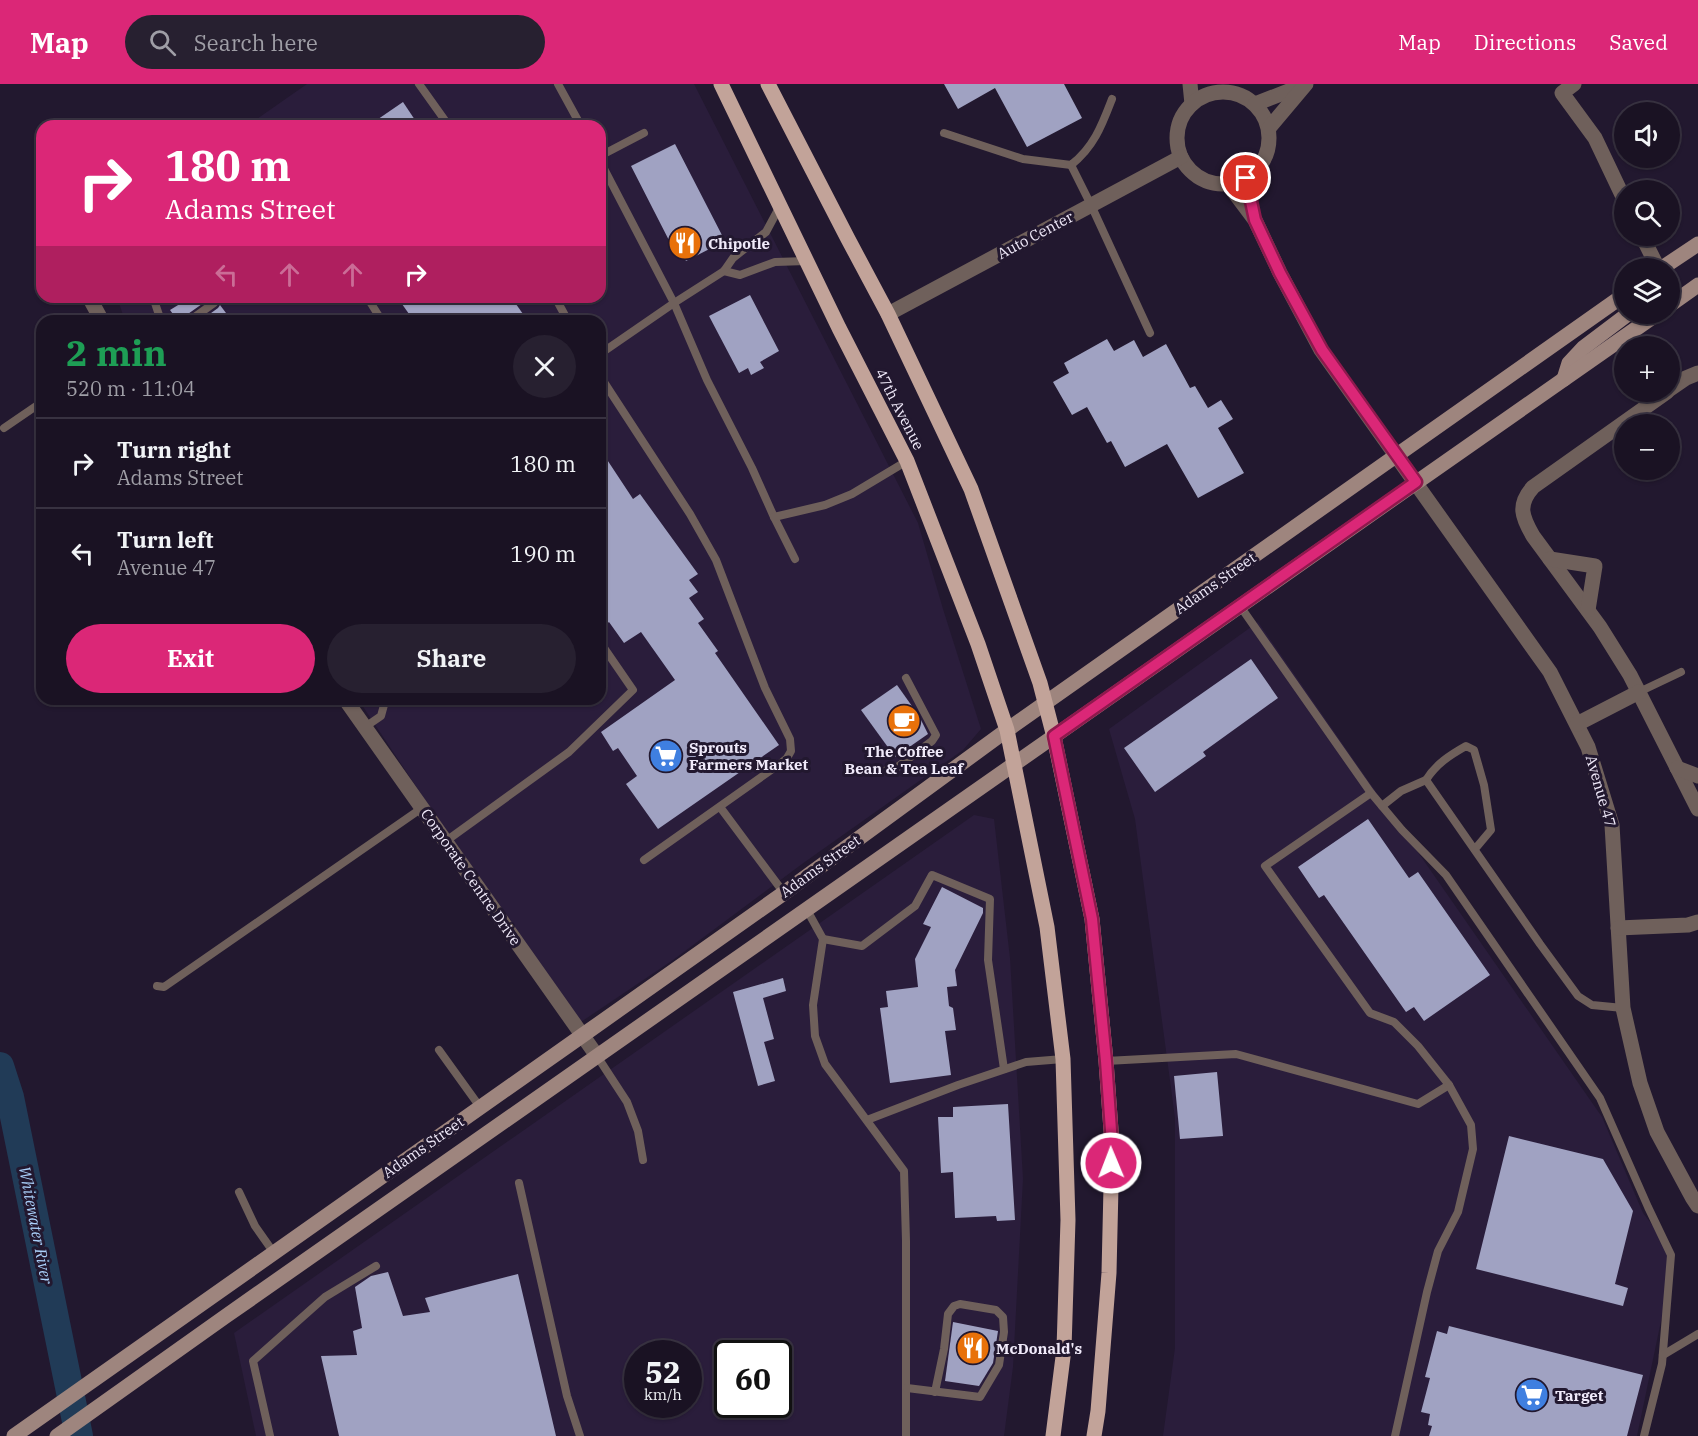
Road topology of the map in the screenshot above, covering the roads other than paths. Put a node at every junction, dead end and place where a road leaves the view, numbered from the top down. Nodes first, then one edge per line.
1 (419, 84) edge
2 (558, 84) edge
3 (721, 84) edge
4 (768, 84) edge
5 (1190, 84) edge
6 (1306, 84) edge
7 (1213, 88) edge
8 (1568, 89) edge
9 (1112, 99) dead end
10 (1191, 104) junction
11 (1255, 104) junction
12 (445, 120) edge
13 (578, 120) edge
14 (1269, 128) junction
15 (644, 133) dead end
16 (944, 133) dead end
17 (606, 155) edge
18 (1181, 157) junction
19 (1071, 165) junction
20 (606, 170) edge
21 (1246, 178) junction
22 (1615, 180) edge
23 (1228, 184) junction
24 (1091, 205) junction
25 (780, 206) junction
26 (1255, 220) junction
27 (1698, 243) edge
28 (1676, 258) edge
29 (807, 261) junction
30 (724, 271) junction
31 (1698, 285) edge
32 (1680, 298) edge
33 (1614, 302) edge
34 (214, 303) dead end
35 (674, 303) junction
36 (888, 314) junction
37 (197, 315) edge
38 (1615, 324) edge
39 (1643, 324) edge
40 (1150, 333) dead end
41 (606, 350) edge
42 (1698, 373) edge
43 (1564, 379) junction
44 (1680, 382) edge
45 (606, 385) edge
46 (1653, 402) edge
47 (36, 406) edge
48 (4, 429) dead end
49 (1397, 455) junction
50 (907, 461) junction
51 (1416, 482) junction
52 (774, 517) junction
53 (795, 559) dead end
54 (1550, 559) junction
55 (1240, 606) junction
56 (1588, 610) junction
57 (606, 651) edge
58 (1681, 672) dead end
59 (906, 678) dead end
60 (1639, 692) junction
61 (1046, 703) junction
62 (349, 705) edge
63 (384, 705) edge
64 (1577, 724) junction
65 (365, 727) junction
66 (1007, 730) junction
67 (1054, 736) junction
68 (1014, 764) junction
69 (867, 768) dead end
70 (1677, 768) junction
71 (1698, 776) edge
72 (1426, 780) junction
73 (1371, 793) junction
74 (1382, 806) junction
75 (720, 807) junction
76 (422, 808) junction
77 (1698, 809) edge
78 (446, 841) junction
79 (1475, 849) junction
80 (644, 860) dead end
81 (783, 893) junction
82 (807, 910) junction
83 (1698, 922) edge
84 (1618, 928) junction
85 (823, 939) junction
86 (158, 986) dead end
87 (1623, 1008) junction
88 (583, 1035) junction
89 (439, 1050) dead end
90 (597, 1056) junction
91 (1063, 1059) junction
92 (1106, 1061) junction
93 (1004, 1069) junction
94 (1449, 1084) junction
95 (480, 1107) junction
96 (867, 1120) junction
97 (643, 1160) dead end
98 (519, 1183) dead end
99 (239, 1192) dead end
100 (1698, 1206) edge
101 (274, 1253) junction
102 (376, 1266) dead end
103 (1698, 1334) edge
104 (1663, 1355) junction
105 (906, 1388) junction
106 (935, 1392) junction
107 (14, 1436) edge
108 (57, 1436) edge
109 (270, 1436) edge
110 (580, 1436) edge
111 (906, 1436) edge
112 (1053, 1436) edge
113 (1094, 1436) edge
114 (1395, 1436) edge
115 (1644, 1436) edge

1 - 12 lane
2 - 13 lane
3 - 25 main road, 47th Avenue
4 - 36 main road, 47th Avenue
5 - 10 street
6 - 11 street
6 - 14 street
7 - 10 street
7 - 11 street
8 - 22 street
9 - 19 lane
10 - 18 street
11 - 14 street
14 - 21 street
15 - 17 lane
16 - 19 lane
18 - 23 street
18 - 24 street, Auto Center
19 - 24 lane
20 - 35 lane
21 - 23 street
21 - 26 street
23 - 26 street
24 - 36 street, Auto Center
24 - 40 lane
25 - 29 main road, 47th Avenue
25 - 30 lane
26 - 49 street, Avenue 47
27 - 28 street
29 - 30 lane
29 - 50 main road, 47th Avenue
30 - 35 lane
31 - 32 street
33 - 49 street, Adams Street
34 - 37 lane
35 - 41 lane
35 - 52 lane
36 - 61 main road, 47th Avenue
38 - 43 street
39 - 43 street, Adams Street
42 - 44 street
43 - 51 street, Adams Street
45 - 75 lane
46 - 54 street
47 - 48 lane
49 - 51 street, Avenue 47
49 - 61 street, Adams Street
50 - 52 lane
50 - 66 main road, 47th Avenue
51 - 55 street, Adams Street
51 - 64 street, Avenue 47
52 - 53 lane
54 - 56 street
54 - 56 street
55 - 67 street, Adams Street
55 - 73 lane
56 - 60 street
57 - 78 lane
58 - 60 lane
59 - 69 lane
60 - 64 street
60 - 70 street
61 - 66 street, Adams Street
61 - 67 main road, 47th Avenue
62 - 65 street, Corporate Centre Drive
63 - 65 lane
64 - 84 street, Avenue 47
65 - 76 street, Corporate Centre Drive
66 - 68 main road, 47th Avenue
66 - 81 street, Adams Street
67 - 68 street, Adams Street
67 - 92 main road, 47th Avenue
68 - 82 street, Adams Street
68 - 91 main road, 47th Avenue
70 - 71 street
70 - 77 street
72 - 74 lane
72 - 79 lane
72 - 79 lane
73 - 74 lane
73 - 94 lane
74 - 104 lane
75 - 80 lane
75 - 81 lane
76 - 78 street, Corporate Centre Drive
76 - 86 lane
78 - 88 street, Corporate Centre Drive
79 - 87 lane
81 - 88 street, Adams Street
82 - 85 lane
82 - 90 street, Adams Street
83 - 84 street
84 - 87 street, Avenue 47
85 - 93 lane
85 - 96 lane
87 - 100 street, Avenue 47
88 - 90 street, Corporate Centre Drive
88 - 95 street, Adams Street
89 - 95 lane
90 - 97 lane
90 - 108 street, Adams Street
91 - 93 lane
91 - 112 main road, 47th Avenue
92 - 94 lane
92 - 113 main road, 47th Avenue
93 - 96 lane
94 - 114 lane
95 - 101 street, Adams Street
96 - 105 lane
98 - 110 lane
99 - 101 lane
101 - 107 street, Adams Street
102 - 109 lane
103 - 104 lane
104 - 115 lane
105 - 106 lane
105 - 111 lane
106 - 106 lane

